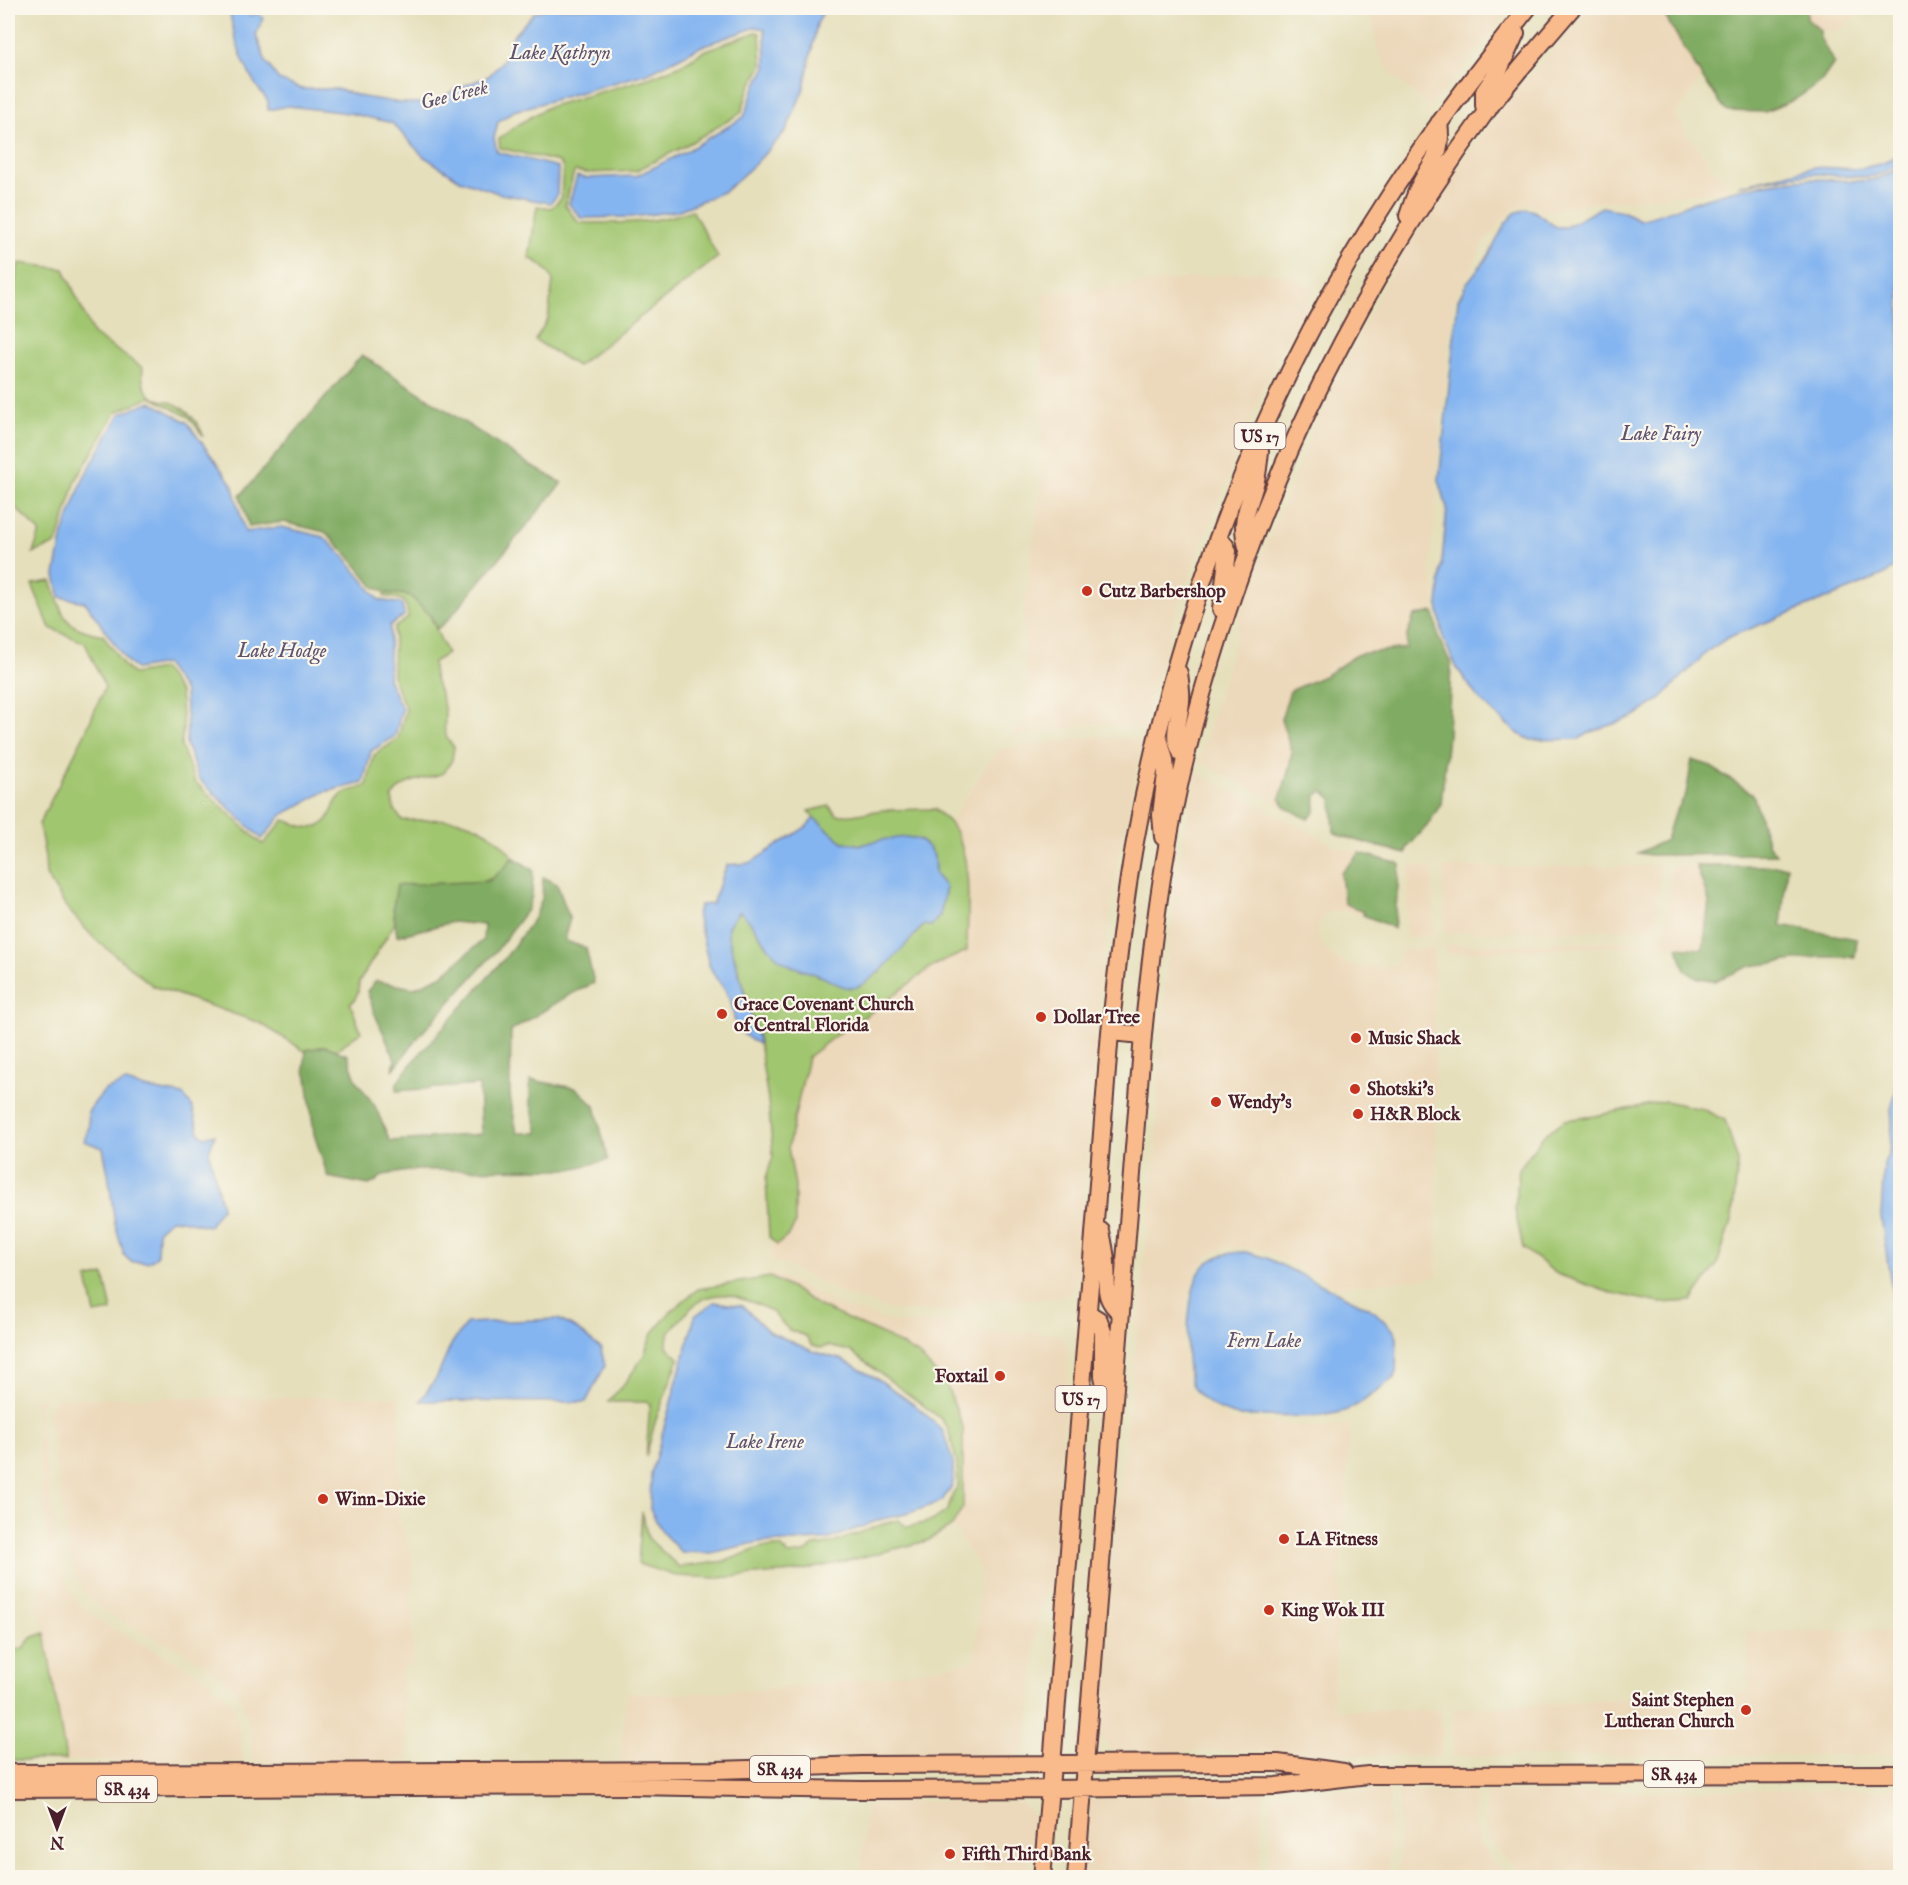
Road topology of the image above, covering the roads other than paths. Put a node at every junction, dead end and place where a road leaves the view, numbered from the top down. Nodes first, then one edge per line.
1 (1528, 8) edge
2 (1572, 8) edge
3 (1488, 110) junction
4 (1439, 123) junction
5 (1399, 242) junction
6 (1264, 427) junction
7 (1218, 539) junction
8 (1248, 550) junction
9 (1218, 639) junction
10 (1178, 660) junction
11 (1158, 735) junction
12 (1185, 760) junction
13 (1165, 856) junction
14 (1110, 1032) junction
15 (1143, 1035) junction
16 (1097, 1206) junction
17 (1088, 1313) junction
18 (1121, 1313) junction
19 (1112, 1420) junction
20 (1085, 1765) junction
21 (1052, 1766) junction
22 (659, 1770) junction
23 (8, 1773) edge
24 (1900, 1774) edge
25 (1368, 1775) junction
26 (630, 1786) junction
27 (1050, 1789) junction
28 (1083, 1789) junction
29 (8, 1790) edge
30 (1042, 1878) edge
31 (1076, 1878) edge

1 - 3 main road
1 - 4 main road, US 17
2 - 3 main road, US 17
3 - 5 main road, US 17
4 - 5 main road
4 - 6 main road, US 17
5 - 8 main road, US 17
6 - 7 main road, US 17
6 - 8 main road
7 - 9 main road
7 - 10 main road, US 17
8 - 9 main road, US 17
9 - 12 main road, US 17
10 - 11 main road, US 17
10 - 12 main road
11 - 13 main road
11 - 14 main road, US 17
12 - 13 main road, US 17
13 - 15 main road, US 17
14 - 15 main road
14 - 16 main road, US 17
15 - 18 main road, US 17
16 - 17 main road, US 17
16 - 18 main road
17 - 19 main road
17 - 21 main road, US 17
18 - 19 main road, US 17
19 - 20 main road, US 17
20 - 21 main road, SR 434
20 - 25 main road, SR 434
20 - 28 main road, US 17
21 - 22 main road, SR 434
21 - 27 main road, US 17
22 - 23 main road, SR 434
22 - 26 main road
24 - 25 main road, SR 434
25 - 28 main road, SR 434
26 - 27 main road, SR 434
26 - 29 main road, SR 434
27 - 28 main road, SR 434
27 - 30 main road, US 17
28 - 31 main road, US 17

